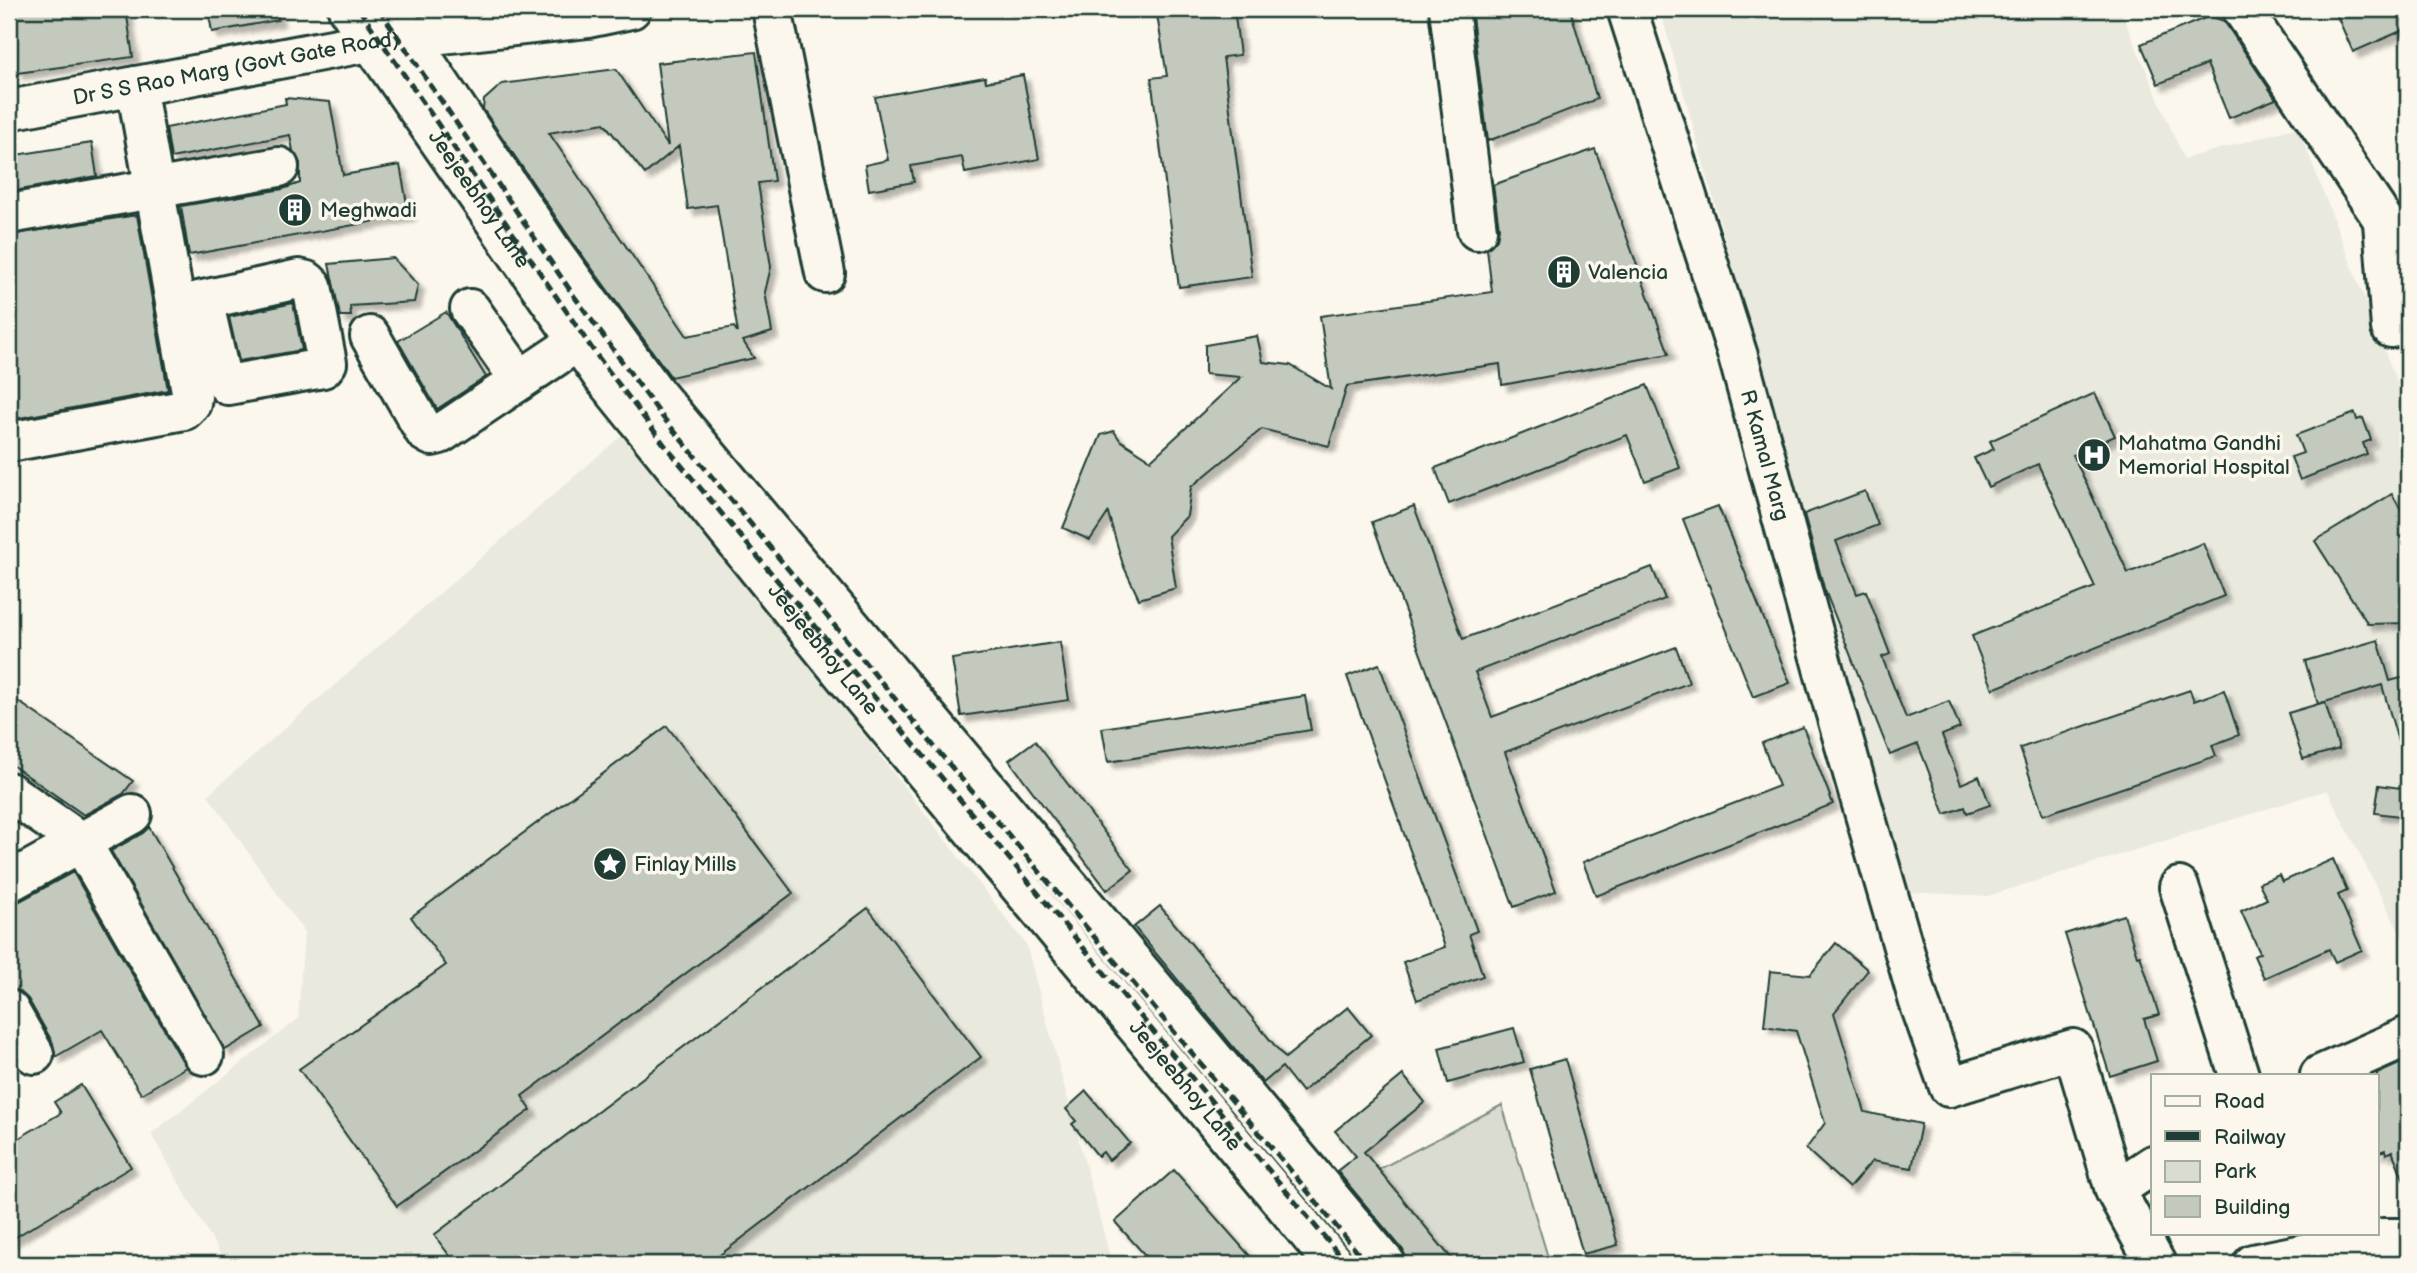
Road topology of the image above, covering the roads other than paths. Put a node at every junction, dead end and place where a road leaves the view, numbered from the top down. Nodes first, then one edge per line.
1 (348, 9) edge
2 (631, 9) edge
3 (772, 9) edge
4 (1449, 9) edge
5 (1627, 9) edge
6 (2242, 9) edge
7 (400, 23) edge
8 (369, 42) junction
9 (136, 86) junction
10 (9, 110) edge
11 (279, 167) dead end
12 (156, 190) junction
13 (9, 214) edge
14 (2382, 220) junction
15 (1477, 230) dead end
16 (2408, 257) edge
17 (825, 273) dead end
18 (561, 290) junction
19 (470, 309) dead end
20 (2391, 328) dead end
21 (370, 336) dead end
22 (577, 342) junction
23 (520, 380) junction
24 (9, 442) edge
25 (9, 792) edge
26 (132, 814) dead end
27 (81, 842) junction
28 (1012, 847) junction
29 (9, 882) edge
30 (2179, 887) dead end
31 (9, 1010) edge
32 (2408, 1036) edge
33 (34, 1054) dead end
34 (204, 1055) dead end
35 (2239, 1074) edge
36 (2321, 1074) edge
37 (2151, 1166) edge
38 (2115, 1190) junction
39 (2389, 1233) edge
40 (1334, 1264) edge
41 (1386, 1264) edge
42 (2156, 1264) edge
43 (2253, 1264) edge

1 - 8 street, Jeejeebhoy Lane
2 - 7 street, Dr S S Rao Marg (Govt Gate Road)
3 - 17 street
4 - 15 street
5 - 38 street, R Kamal Marg
6 - 14 street
7 - 8 street, Dr S S Rao Marg (Govt Gate Road)
7 - 18 street
8 - 9 street, Dr S S Rao Marg (Govt Gate Road)
8 - 18 street, Jeejeebhoy Lane
9 - 10 street, Dr S S Rao Marg (Govt Gate Road)
9 - 12 street
11 - 12 street
12 - 13 street
12 - 24 street
14 - 16 street
14 - 20 street
18 - 22 street, Jeejeebhoy Lane
18 - 28 street
19 - 23 street
21 - 23 street
22 - 23 street
22 - 28 street, Jeejeebhoy Lane
25 - 27 street
26 - 27 street
27 - 29 street
27 - 34 street
28 - 40 street, Jeejeebhoy Lane
28 - 41 street
30 - 35 street
31 - 33 street
32 - 36 street
37 - 38 street
38 - 42 street
39 - 43 street

